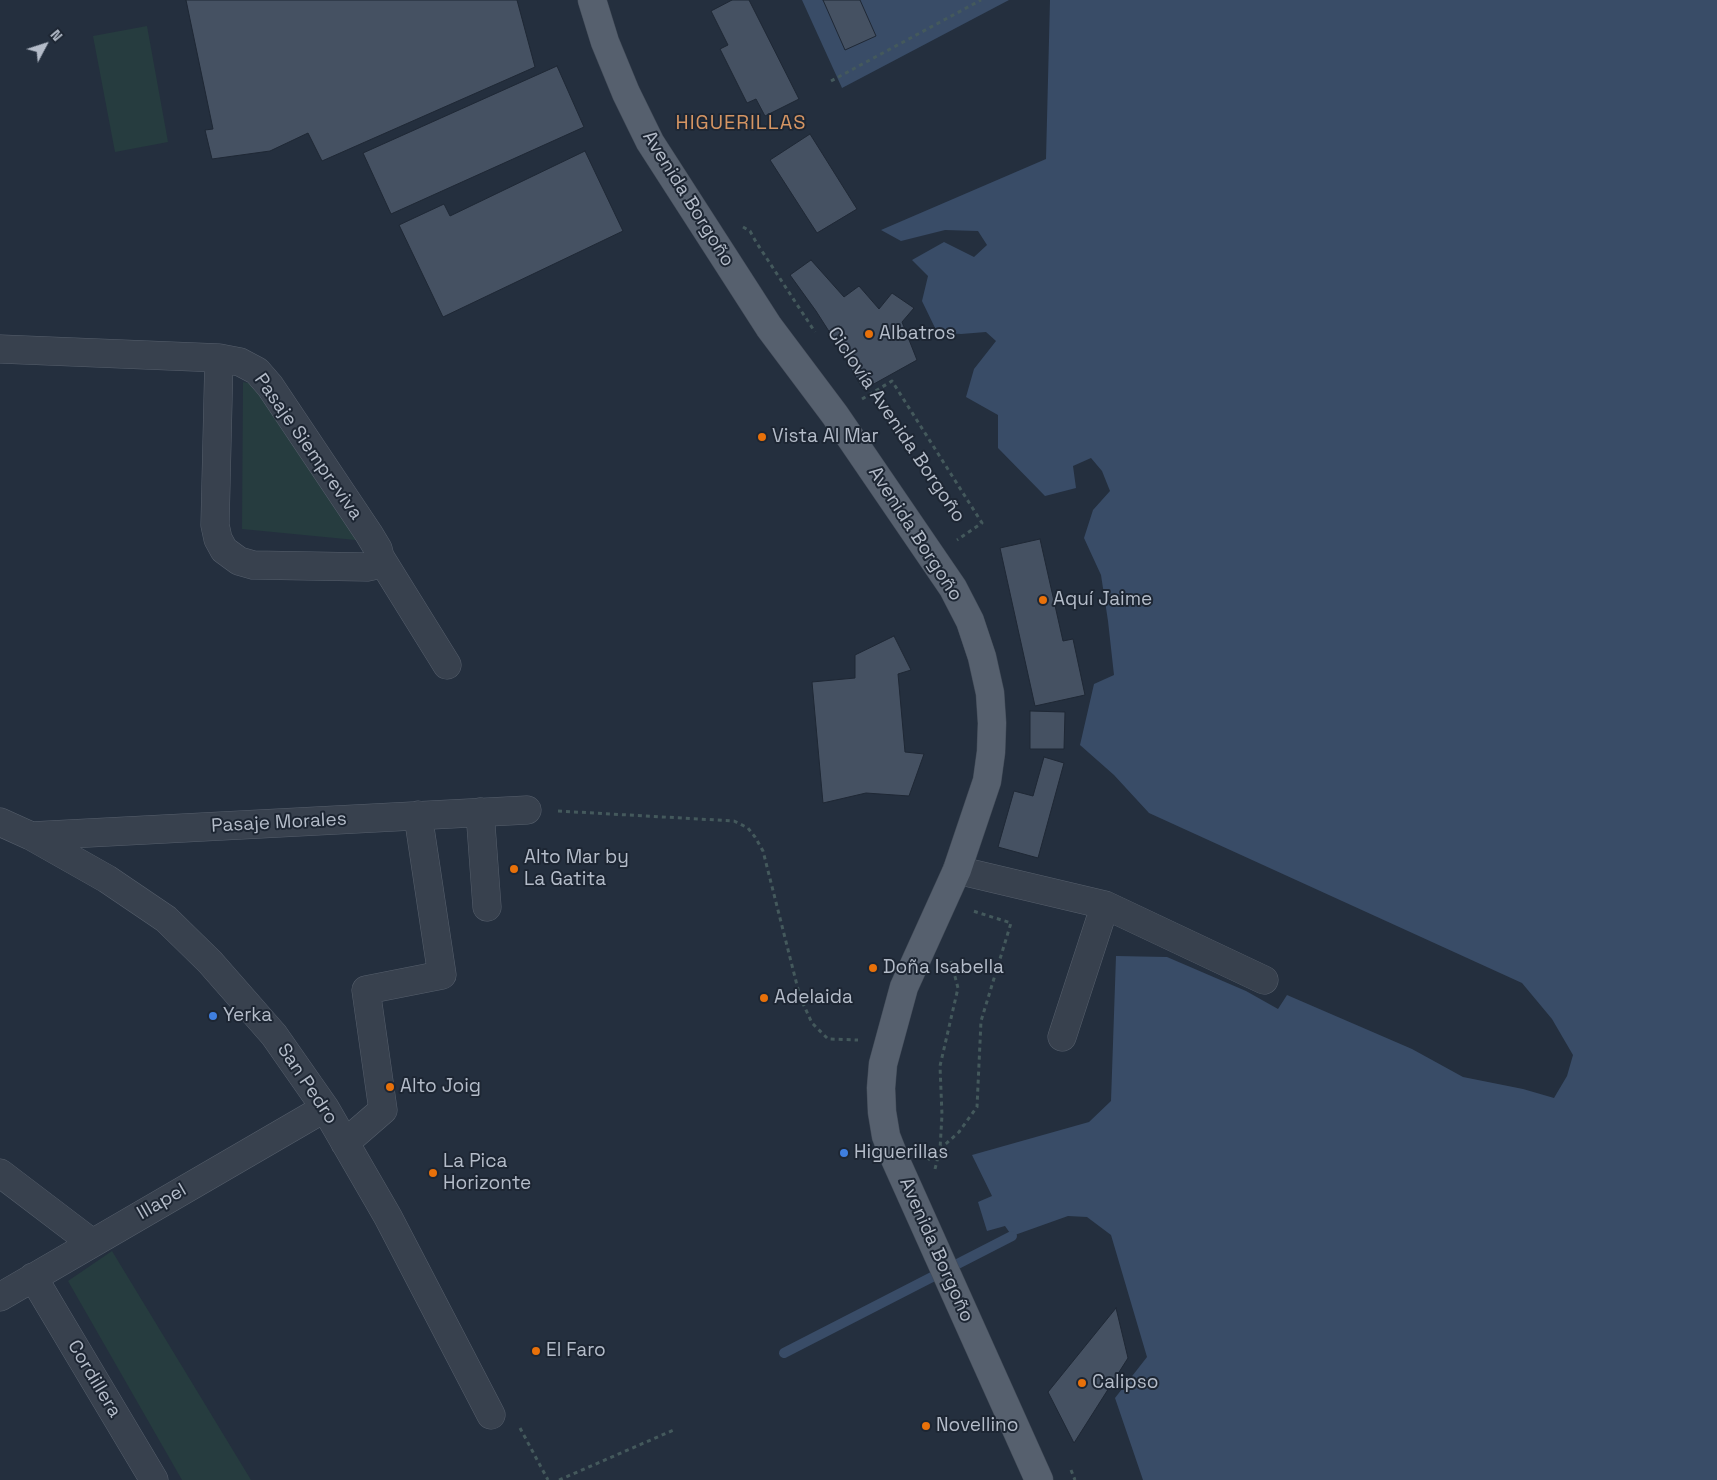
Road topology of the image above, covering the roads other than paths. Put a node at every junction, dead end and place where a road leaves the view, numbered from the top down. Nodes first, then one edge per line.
1 (592, 0) edge
2 (0, 349) edge
3 (219, 358) junction
4 (380, 557) junction
5 (448, 665) dead end
6 (527, 810) road end
7 (480, 812) junction
8 (418, 815) junction
9 (0, 822) edge
10 (31, 836) junction
11 (964, 871) junction
12 (1105, 906) junction
13 (487, 907) dead end
14 (1264, 980) dead end
15 (1062, 1037) dead end
16 (325, 1108) junction
17 (345, 1143) junction
18 (0, 1172) edge
19 (92, 1243) junction
20 (33, 1277) junction
21 (0, 1297) edge
22 (491, 1415) road end
23 (154, 1480) edge
24 (1039, 1480) edge

1 - 11 main road, Avenida Borgoño
2 - 3 street, Pasaje Siempreviva
3 - 4 street, Pasaje Siempreviva
3 - 4 street
4 - 5 street, Pasaje Siempreviva
6 - 7 street, Pasaje Morales
7 - 8 street, Pasaje Morales
7 - 13 street
8 - 10 street, Pasaje Morales
8 - 17 street
9 - 10 street, San Pedro
10 - 16 street, San Pedro
11 - 12 street
11 - 24 main road, Avenida Borgoño
12 - 14 street
12 - 15 street
16 - 17 street, San Pedro
16 - 19 street, Illapel
17 - 22 street, San Pedro
18 - 19 street
19 - 20 street, Illapel
20 - 21 street, Illapel
20 - 23 street, Cordillera

